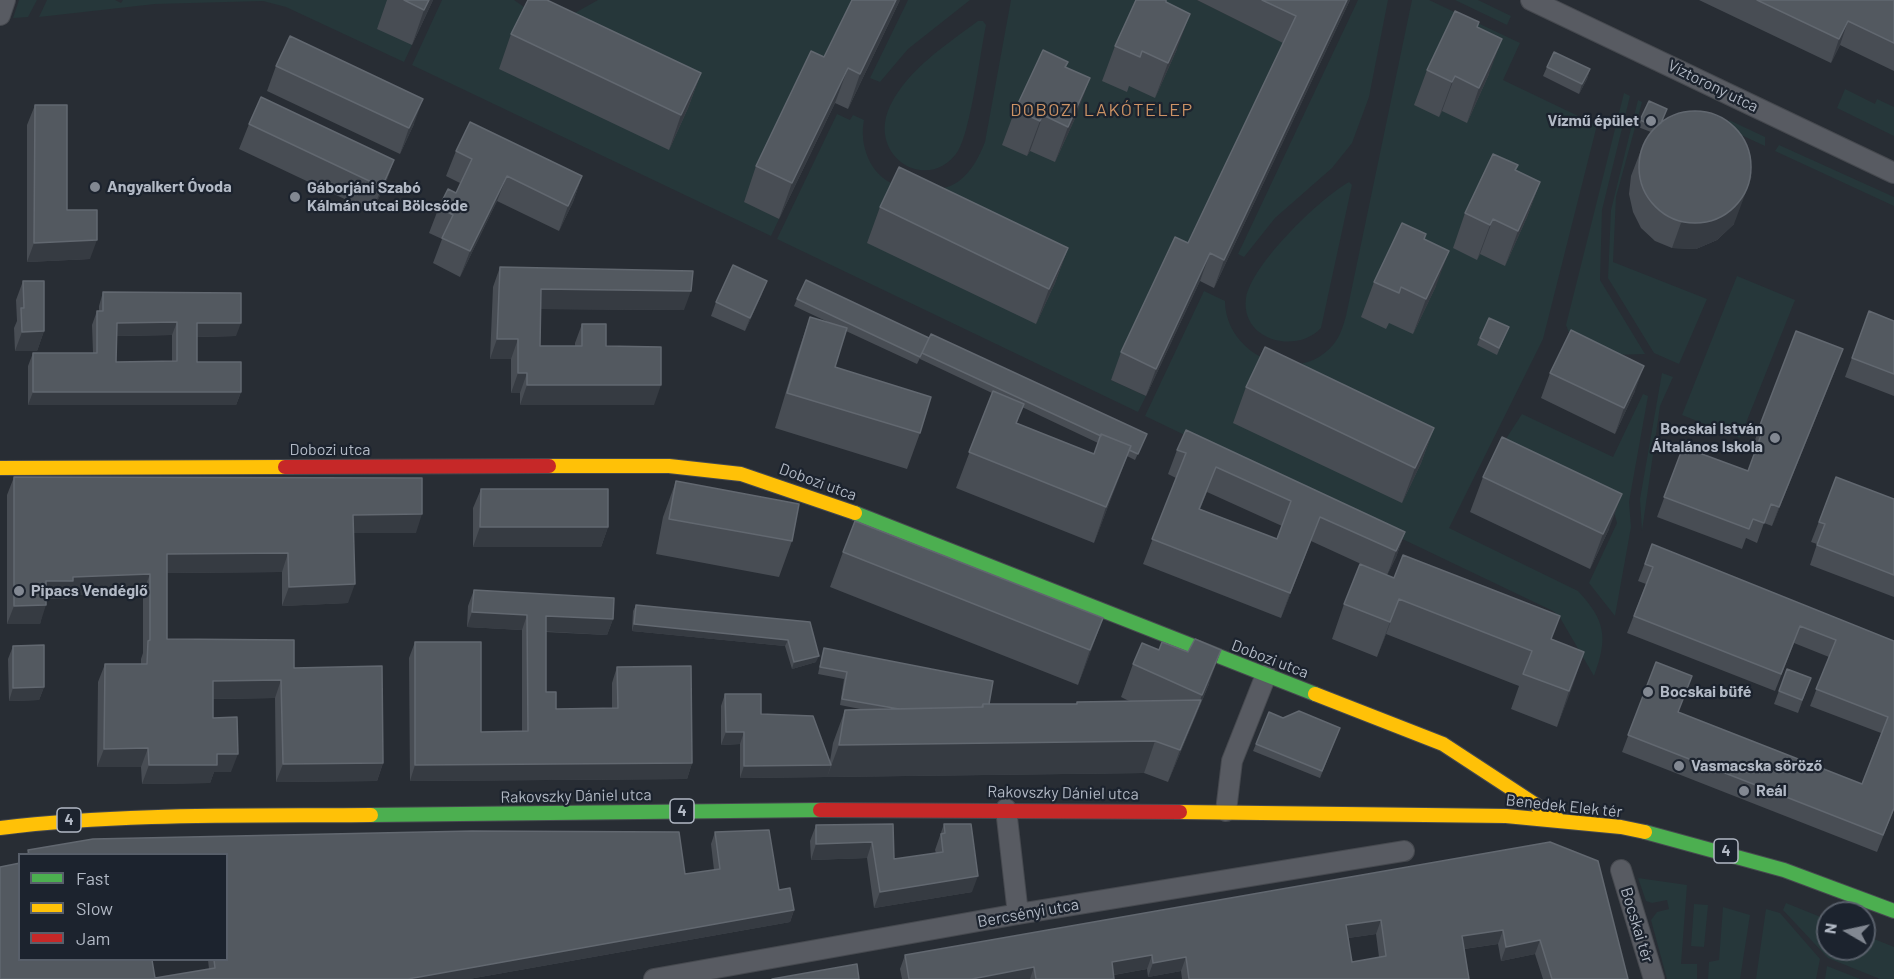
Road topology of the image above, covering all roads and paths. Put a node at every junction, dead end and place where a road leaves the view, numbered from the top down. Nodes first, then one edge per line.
1 (5, 0) edge
2 (1531, 0) edge
3 (0, 15) edge
4 (1894, 173) edge
5 (0, 468) edge
6 (1266, 675) junction
7 (1006, 809) junction
8 (1226, 812) junction
9 (1559, 820) junction
10 (0, 828) edge
11 (1404, 851) dead end
12 (1621, 870) dead end
13 (1894, 889) edge
14 (1890, 909) edge
15 (1018, 914) junction
16 (654, 979) edge
17 (1654, 979) edge

1 - 3 street
2 - 4 street, Víztorony utca
5 - 6 main road, Dobozi utca
6 - 8 street
6 - 9 main road, Dobozi utca
7 - 8 main road, Rakovszky Dániel utca / 4
7 - 10 main road, Rakovszky Dániel utca / 4
7 - 15 street
8 - 9 main road, Benedek Elek tér / 4
9 - 14 main road, Benedek Elek tér / 4
11 - 15 street, Bercsényi utca
12 - 17 street, Bocskai tér
13 - 14 street
15 - 16 street, Bercsényi utca

